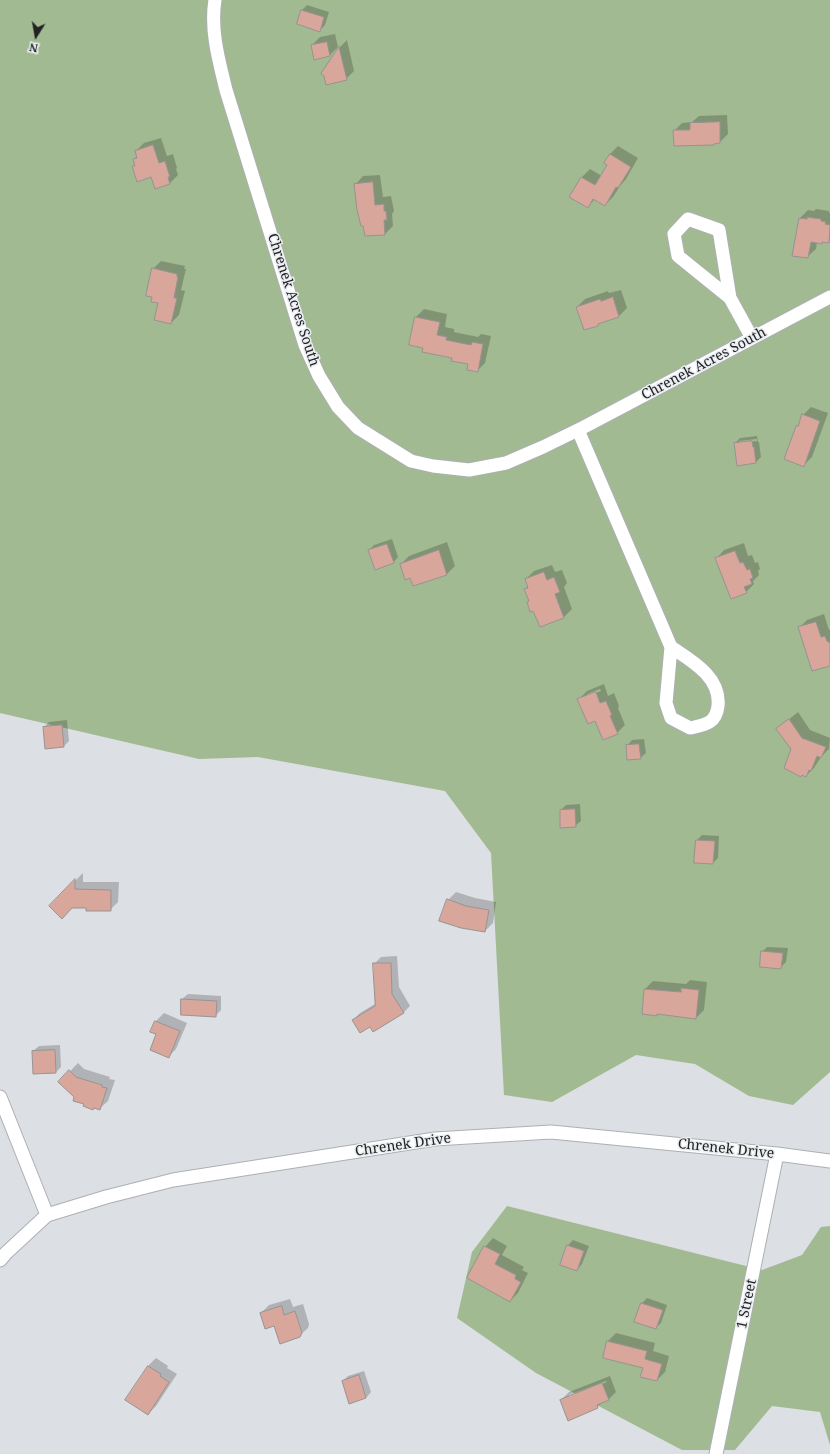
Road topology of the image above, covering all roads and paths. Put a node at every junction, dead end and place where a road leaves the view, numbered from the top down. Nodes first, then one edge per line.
1 (215, 0) edge
2 (830, 297) edge
3 (730, 298) junction
4 (752, 338) junction
5 (578, 430) junction
6 (671, 647) junction
7 (0, 1098) edge
8 (777, 1154) junction
9 (830, 1161) edge
10 (47, 1216) junction
11 (0, 1260) edge
12 (716, 1454) edge

1 - 5 street, Chrenek Acres South
2 - 4 street, Chrenek Acres South
3 - 3 street
3 - 4 street
4 - 5 street, Chrenek Acres South
5 - 6 street
6 - 6 street
7 - 10 street
8 - 9 street, Chrenek Drive
8 - 10 street, Chrenek Drive
8 - 12 street, 1 Street
10 - 11 street, Chrenek Drive

